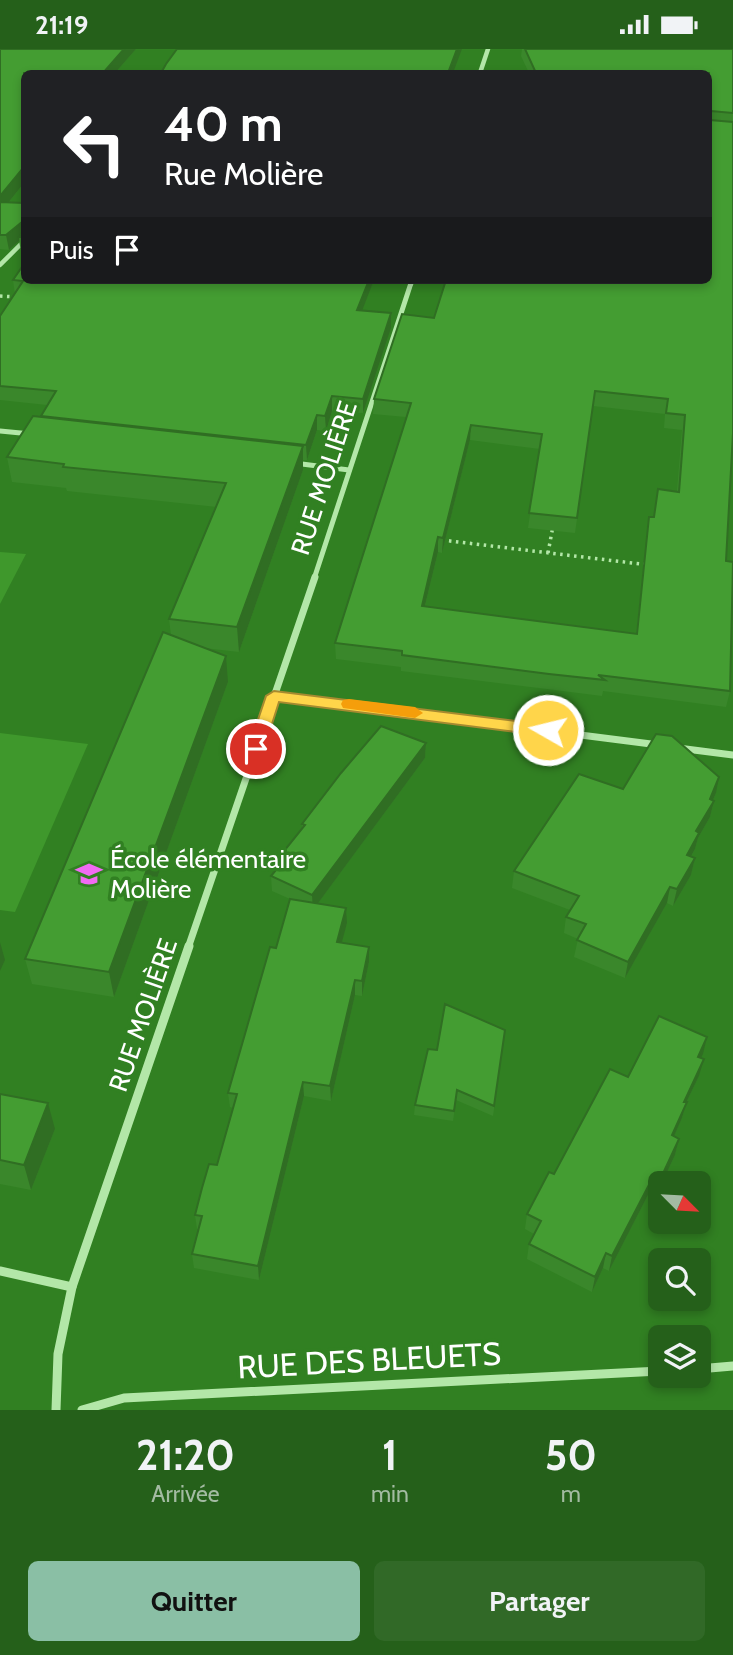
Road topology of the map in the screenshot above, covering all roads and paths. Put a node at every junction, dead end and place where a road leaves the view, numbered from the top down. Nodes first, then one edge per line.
1 (488, 49) edge
2 (481, 70) edge
3 (21, 244) edge
4 (0, 265) edge
5 (411, 284) edge
6 (0, 296) edge
7 (26, 298) edge
8 (0, 431) edge
9 (41, 435) edge
10 (285, 463) edge
11 (349, 470) junction
12 (553, 526) edge
13 (439, 540) edge
14 (548, 553) junction
15 (654, 565) edge
16 (274, 696) junction
17 (733, 755) edge
18 (0, 1271) edge
19 (72, 1287) junction
20 (733, 1366) edge
21 (711, 1368) edge
22 (648, 1372) edge
23 (56, 1410) edge
24 (82, 1410) edge

1 - 2 street
3 - 4 street
5 - 11 street, RUE MOLIÈRE
6 - 7 path
8 - 9 street
10 - 11 street
11 - 16 street, RUE MOLIÈRE
12 - 14 path
13 - 14 path
14 - 15 path
16 - 17 street
16 - 19 street, RUE MOLIÈRE
18 - 19 street
19 - 23 street, RUE MOLIÈRE
20 - 21 street
22 - 24 street, RUE DES BLEUETS

